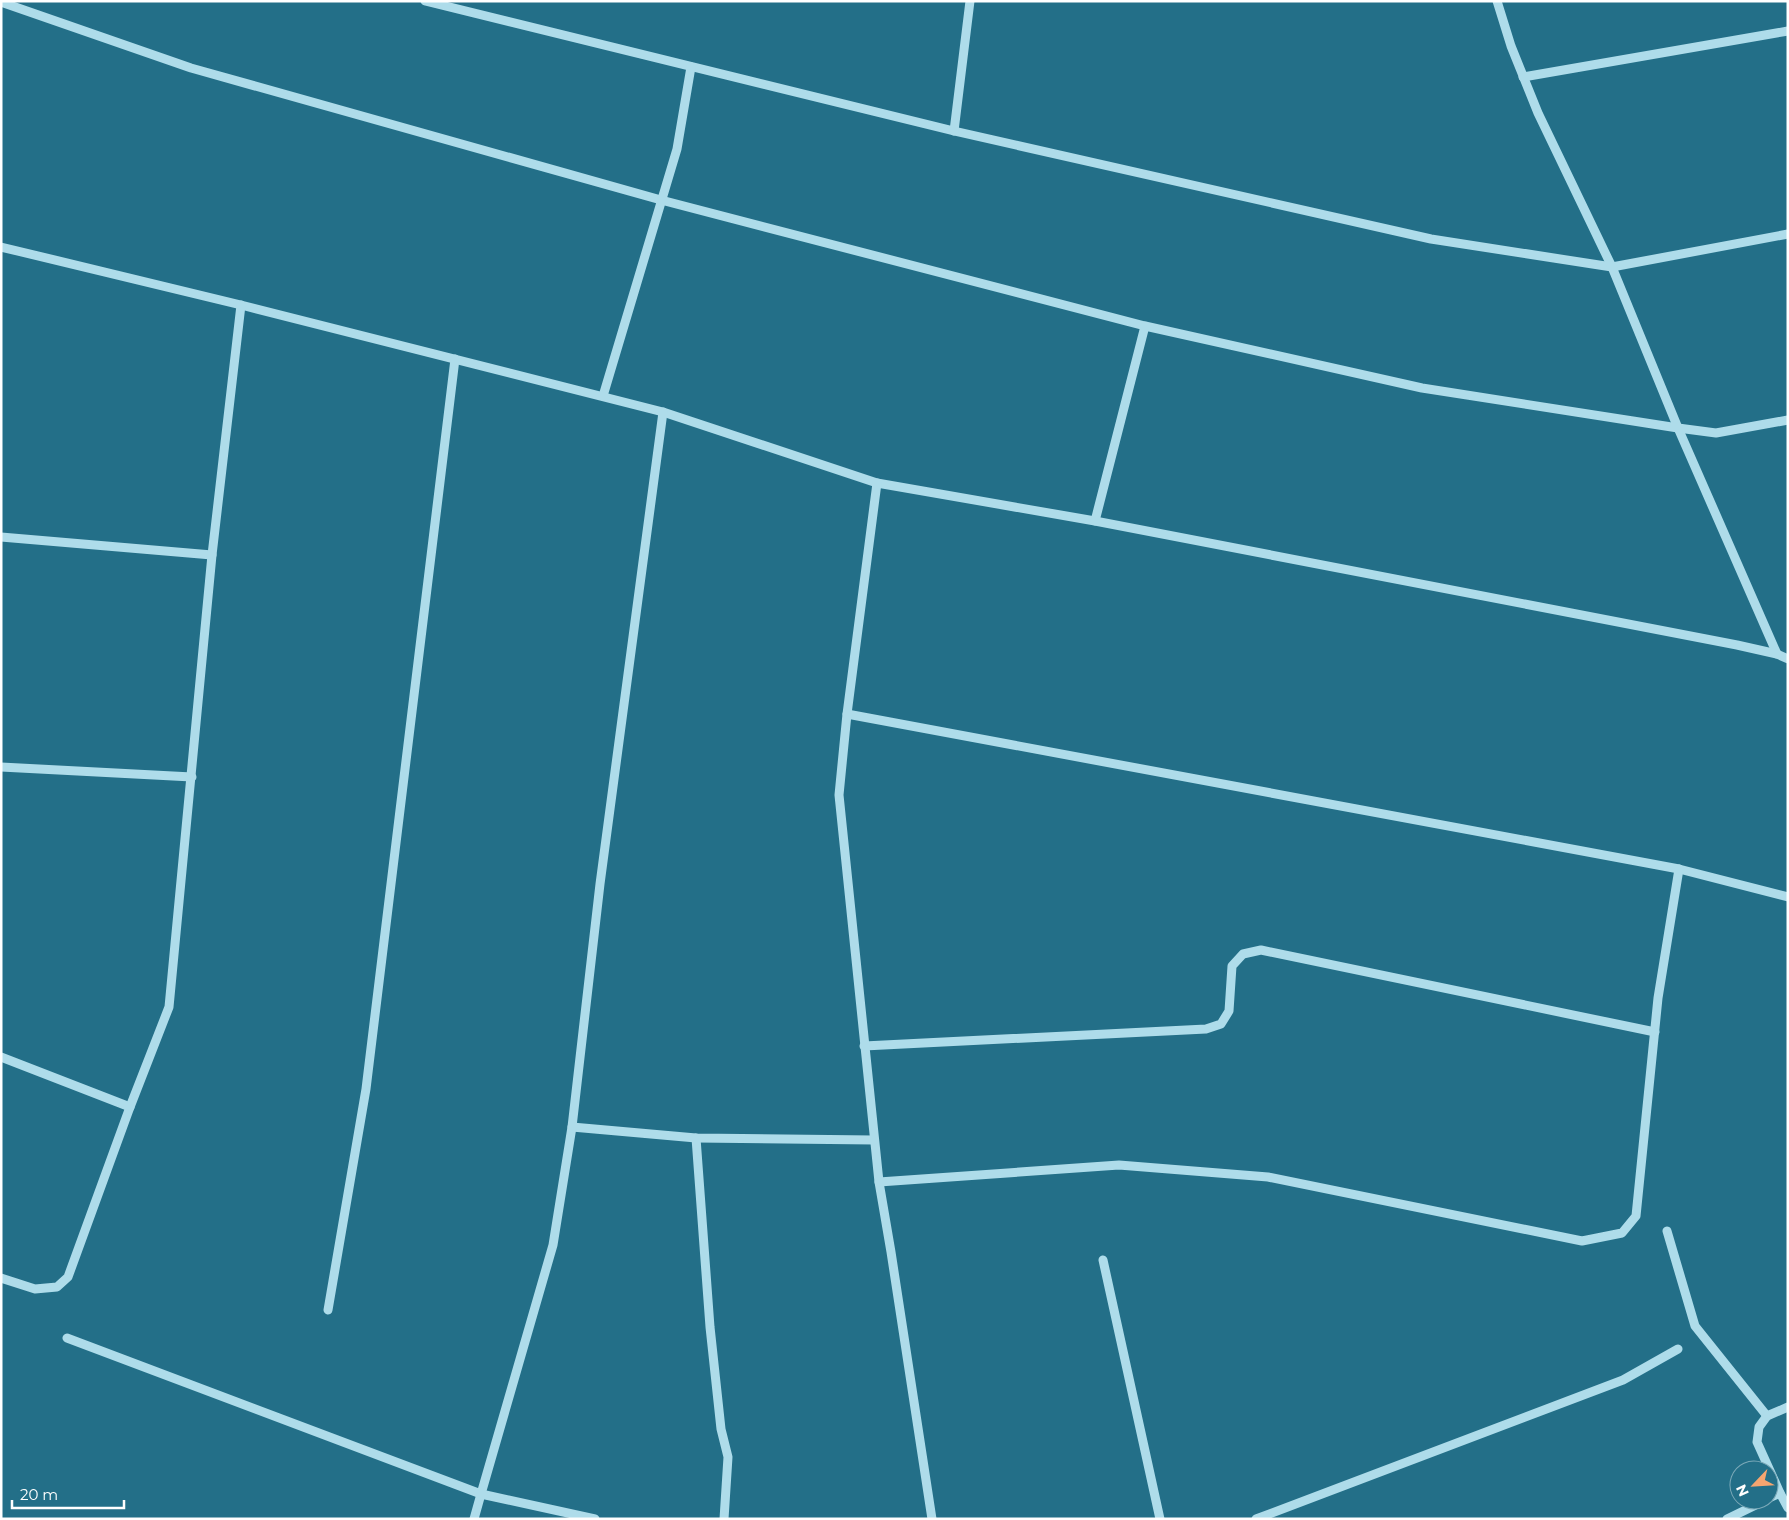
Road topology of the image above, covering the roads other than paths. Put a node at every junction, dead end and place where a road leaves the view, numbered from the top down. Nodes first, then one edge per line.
1 (425, 1) edge
2 (970, 1) edge
3 (1497, 1) edge
4 (1, 2) edge
5 (1788, 31) edge
6 (691, 67) junction
7 (1523, 77) junction
8 (954, 130) junction
9 (661, 200) junction
10 (1788, 234) edge
11 (1, 247) edge
12 (1612, 267) junction
13 (241, 305) junction
14 (1145, 326) junction
15 (455, 359) junction
16 (602, 396) junction
17 (663, 412) junction
18 (1788, 420) edge
19 (1678, 428) junction
20 (877, 483) junction
21 (1095, 522) junction
22 (1, 537) edge
23 (212, 555) junction
24 (1777, 654) junction
25 (1788, 659) edge
26 (847, 714) junction
27 (1, 767) edge
28 (192, 777) junction
29 (1679, 868) junction
30 (1788, 897) edge
31 (1655, 1032) junction
32 (864, 1046) junction
33 (1, 1057) edge
34 (130, 1107) junction
35 (572, 1127) junction
36 (696, 1138) junction
37 (874, 1140) junction
38 (878, 1182) junction
39 (1667, 1231) dead end
40 (1104, 1260) dead end
41 (1, 1278) edge
42 (328, 1310) dead end
43 (67, 1338) dead end
44 (1678, 1349) dead end
45 (1788, 1407) edge
46 (1767, 1416) junction
47 (1780, 1493) joint
48 (481, 1494) junction
49 (1788, 1508) edge
50 (1745, 1510) edge
51 (474, 1519) edge
52 (595, 1519) edge
53 (724, 1519) edge
54 (932, 1519) edge
55 (1160, 1519) edge
56 (1256, 1519) edge
57 (1727, 1519) edge

1 - 6 street
2 - 8 street
3 - 7 street
4 - 9 street
5 - 7 street
6 - 8 street
6 - 9 street
7 - 12 street
8 - 12 street
9 - 14 street
9 - 16 street
10 - 12 street
11 - 13 street
12 - 19 street
13 - 15 street
13 - 23 street
14 - 19 street
14 - 21 street
15 - 16 street
15 - 42 street
16 - 17 street
17 - 20 street
17 - 35 street
18 - 19 street
19 - 24 street
20 - 21 street
20 - 26 street
21 - 24 street
22 - 23 street
23 - 28 street
24 - 25 street
26 - 29 street
26 - 32 street
27 - 28 street
28 - 34 street
29 - 30 street
29 - 31 street
31 - 32 street
31 - 38 street
32 - 37 street
33 - 34 street
34 - 41 street
35 - 36 street
35 - 48 street
36 - 37 street
36 - 53 street
37 - 38 street
38 - 54 street
39 - 46 street
40 - 55 street
43 - 48 street
44 - 56 street
45 - 46 street
46 - 47 street
47 - 49 street
48 - 51 street
48 - 52 street
50 - 57 street

